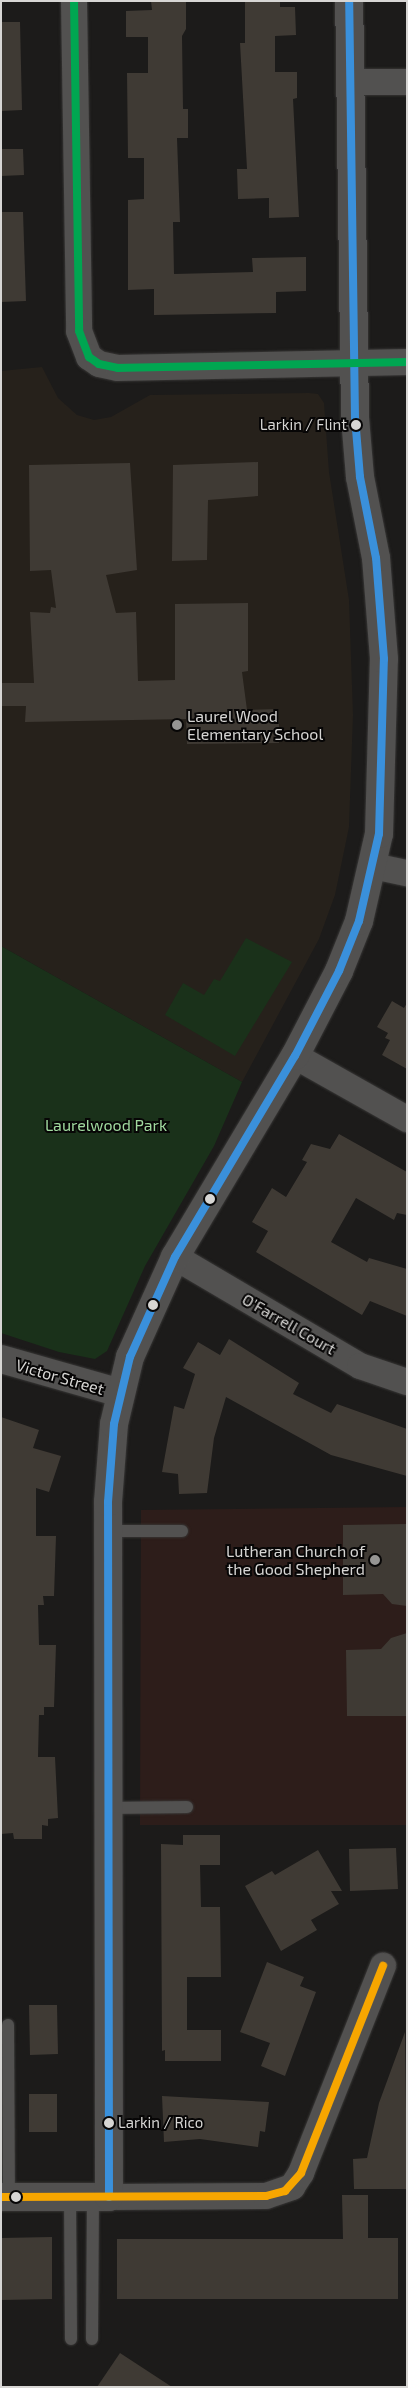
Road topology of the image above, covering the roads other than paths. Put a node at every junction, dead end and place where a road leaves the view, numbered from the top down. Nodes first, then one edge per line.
1 (74, 1) edge
2 (350, 1) edge
3 (350, 82) junction
4 (407, 82) edge
5 (354, 362) junction
6 (407, 362) edge
7 (373, 866) junction
8 (407, 873) edge
9 (295, 1056) junction
10 (407, 1119) edge
11 (175, 1257) junction
12 (1, 1359) edge
13 (407, 1382) edge
14 (120, 1393) junction
15 (107, 1531) junction
16 (182, 1531) dead end
17 (109, 1808) junction
18 (187, 1808) dead end
19 (383, 1966) dead end
20 (8, 2025) dead end
21 (91, 2196) junction
22 (5, 2197) edge
23 (71, 2339) dead end
24 (92, 2339) dead end

1 - 5 street
2 - 3 street
3 - 4 street
3 - 5 street
5 - 6 street
5 - 7 street
7 - 8 street
7 - 9 street
9 - 10 street
9 - 11 street
11 - 13 street, O'Farrell Court
11 - 14 street
12 - 14 street, Victor Street
14 - 15 street
15 - 16 lane
15 - 17 street
17 - 18 lane
17 - 21 street
19 - 21 street
20 - 22 lane
21 - 22 street
21 - 23 lane
21 - 24 lane

